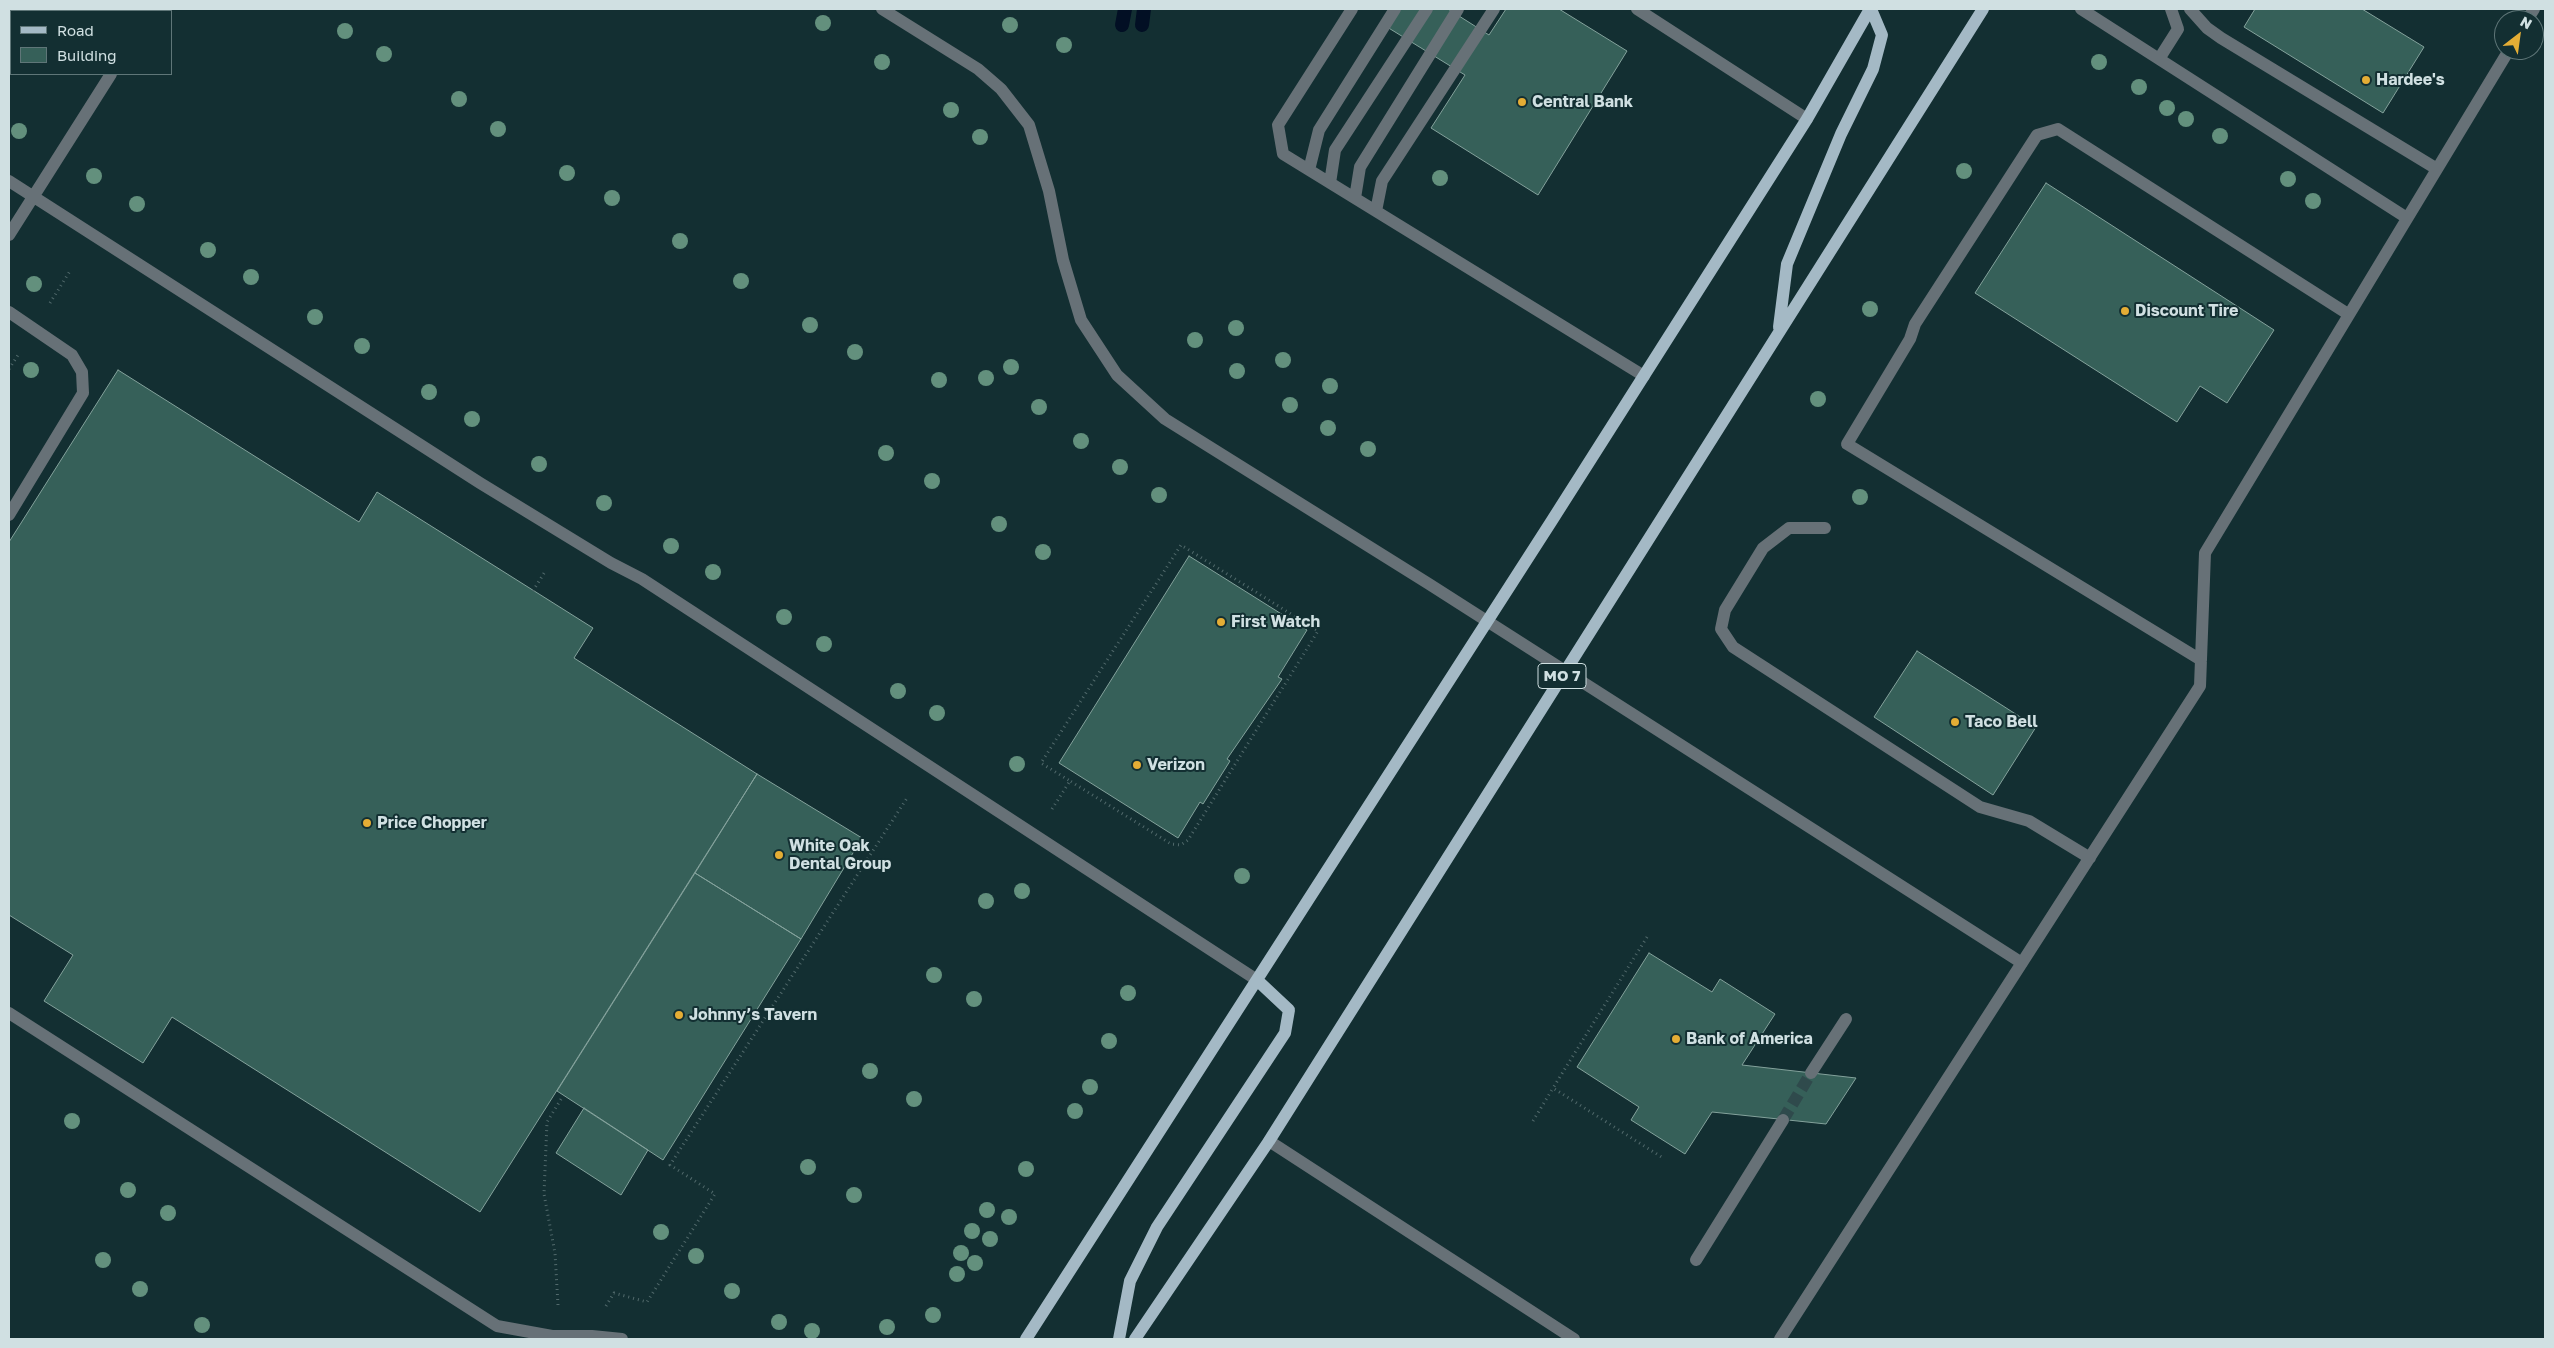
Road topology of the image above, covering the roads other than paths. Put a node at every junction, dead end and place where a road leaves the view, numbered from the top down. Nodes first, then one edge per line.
1 (882, 9) edge
2 (1352, 9) edge
3 (1395, 9) edge
4 (1427, 9) edge
5 (1458, 9) edge
6 (1494, 9) edge
7 (1637, 9) edge
8 (1871, 9) edge
9 (1983, 9) edge
10 (2081, 9) edge
11 (2171, 9) edge
12 (2190, 9) edge
13 (2159, 58) junction
14 (2503, 60) edge
15 (110, 75) edge
16 (1806, 119) junction
17 (2437, 169) junction
18 (1309, 170) junction
19 (9, 181) edge
20 (1330, 183) junction
21 (33, 196) junction
22 (1355, 198) junction
23 (1376, 211) junction
24 (2407, 218) junction
25 (9, 235) edge
26 (9, 312) edge
27 (2348, 314) junction
28 (1779, 332) junction
29 (1644, 376) junction
30 (9, 515) edge
31 (1825, 528) dead end
32 (1487, 621) junction
33 (2201, 660) junction
34 (1566, 671) junction
35 (2090, 858) junction
36 (2022, 962) junction
37 (1257, 980) junction
38 (9, 1013) edge
39 (1846, 1019) dead end
40 (1811, 1073) tunnel mouth
41 (1783, 1120) tunnel mouth
42 (1269, 1140) junction
43 (1696, 1260) dead end
44 (622, 1339) edge
45 (1026, 1339) edge
46 (1119, 1339) edge
47 (1135, 1339) edge
48 (1574, 1339) edge
49 (1780, 1339) edge

1 - 32 lane
2 - 18 lane
3 - 18 lane
4 - 20 lane
5 - 22 lane
6 - 23 lane
7 - 16 lane
8 - 16 main road
8 - 28 main road
9 - 28 main road, MO 7
10 - 13 lane
11 - 13 lane
12 - 17 lane
13 - 24 lane
14 - 17 lane
15 - 21 lane
16 - 29 main road
17 - 24 lane
18 - 20 lane
19 - 21 lane
20 - 22 lane
21 - 25 lane
21 - 37 lane
22 - 23 lane
23 - 29 lane
24 - 27 lane
26 - 30 lane
27 - 33 lane
27 - 33 lane
28 - 34 main road, MO 7
29 - 32 main road
31 - 35 lane
32 - 34 lane
32 - 37 main road
33 - 35 lane
34 - 36 lane
34 - 42 main road, MO 7
35 - 36 lane
36 - 49 lane
37 - 45 main road
37 - 46 main road
38 - 44 lane
39 - 40 lane
41 - 43 lane
42 - 47 main road, MO 7
42 - 48 lane

